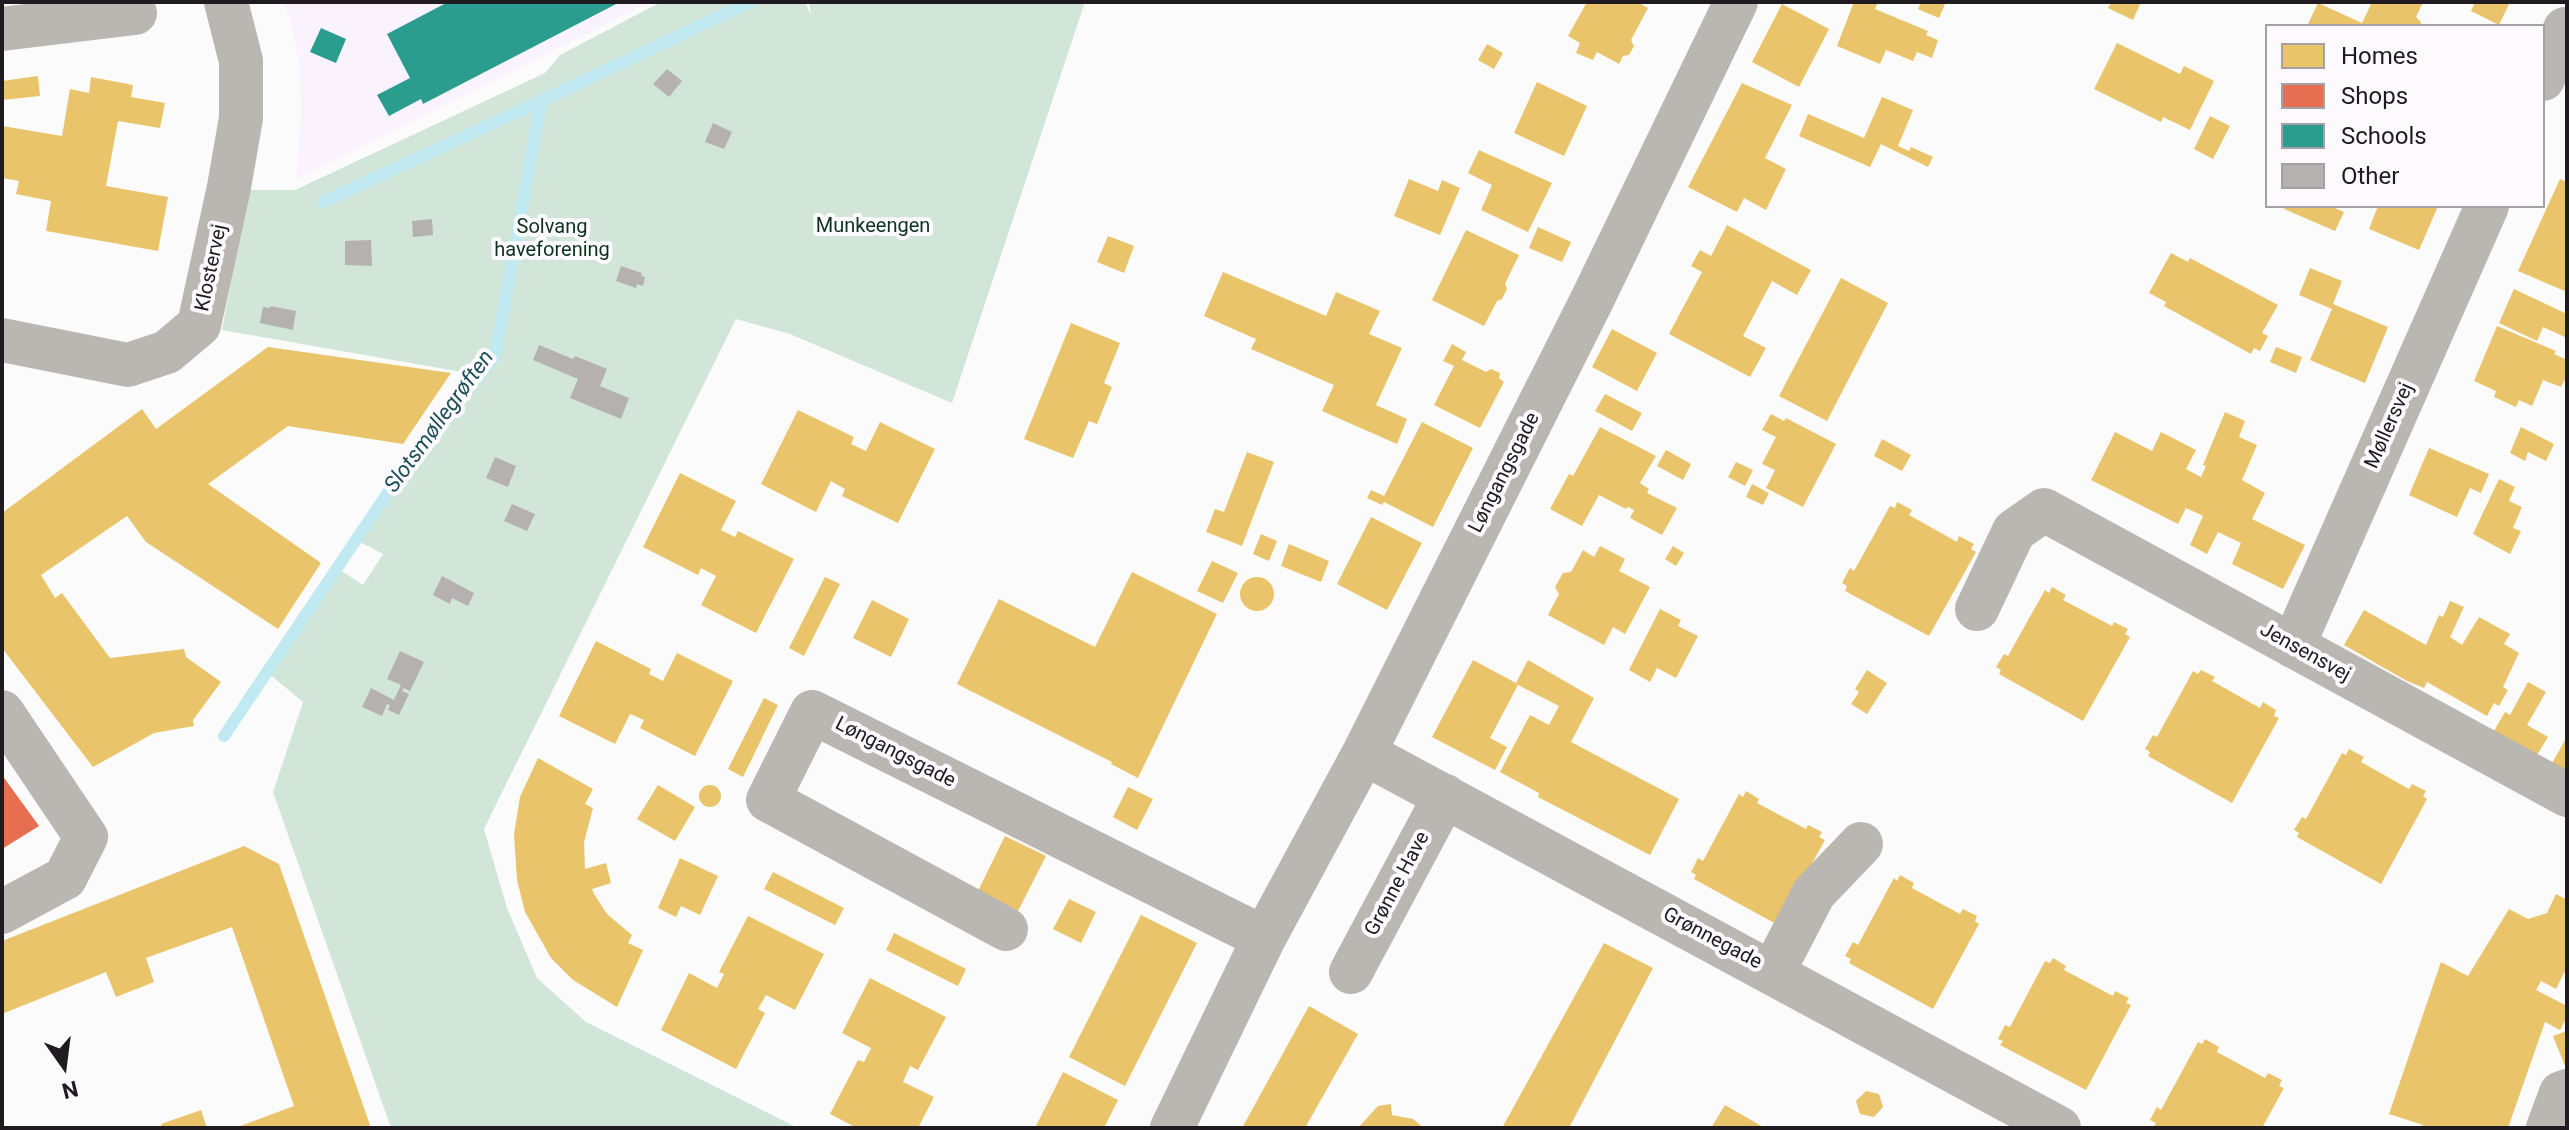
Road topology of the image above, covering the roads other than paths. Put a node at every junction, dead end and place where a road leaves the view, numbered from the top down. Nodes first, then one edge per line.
1 (226, 2) edge
2 (1736, 2) edge
3 (135, 13) dead end
4 (2, 29) edge
5 (2565, 29) edge
6 (2545, 74) edge
7 (2486, 208) edge
8 (2, 340) edge
9 (1977, 609) dead end
10 (2293, 646) junction
11 (2, 712) edge
12 (1364, 753) junction
13 (2567, 795) edge
14 (1445, 796) junction
15 (1861, 844) dead end
16 (2, 912) edge
17 (1006, 929) dead end
18 (1264, 938) junction
19 (1351, 972) dead end
20 (1773, 972) junction
21 (2567, 1091) edge
22 (1172, 1128) edge
23 (2059, 1128) edge
24 (2548, 1128) edge

1 - 8 street, Klostervej
2 - 12 street, Løngangsgade
3 - 4 street
5 - 6 street
7 - 10 street, Møllersvej
9 - 10 street, Jensensvej
10 - 13 street, Jensensvej
11 - 16 street
12 - 14 street, Grønnegade
12 - 18 street, Løngangsgade
14 - 19 street, Grønne Have
14 - 20 street, Grønnegade
15 - 20 street
17 - 18 street, Løngangsgade
18 - 22 street, Løngangsgade
20 - 23 street, Grønnegade
21 - 24 street

